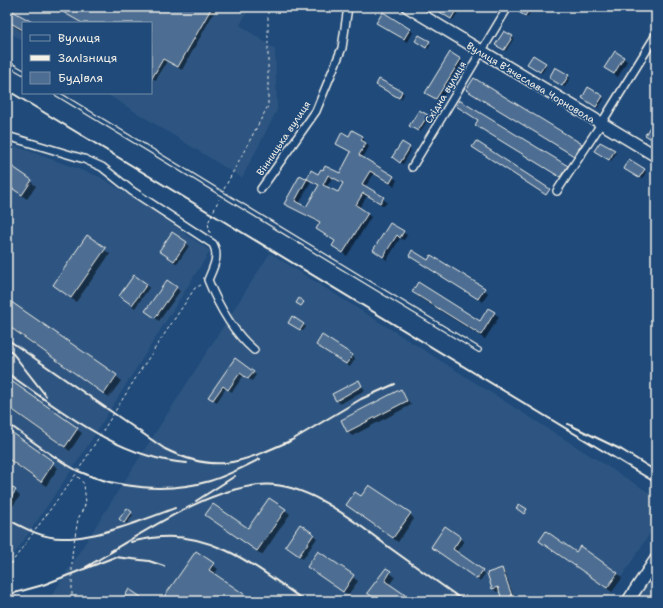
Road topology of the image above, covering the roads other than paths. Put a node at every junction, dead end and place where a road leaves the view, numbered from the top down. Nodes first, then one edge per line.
1 (348, 7) edge
2 (408, 7) edge
3 (508, 7) edge
4 (656, 34) edge
5 (481, 53) junction
6 (7, 63) edge
7 (22, 71) edge
8 (58, 94) edge
9 (601, 124) junction
10 (7, 136) edge
11 (656, 156) edge
12 (412, 168) dead end
13 (261, 189) dead end
14 (557, 191) dead end
15 (254, 350) dead end
16 (479, 350) dead end
17 (656, 559) edge
18 (628, 601) edge

1 - 13 street, Вінницька вулиця
2 - 5 street, Вулиця Вʼячеслава Чорновола
3 - 5 street, Східна вулиця
4 - 9 street
5 - 9 street, Вулиця Вʼячеслава Чорновола
5 - 12 street, Східна вулиця
6 - 7 lane
8 - 16 lane
9 - 11 street, Вулиця Вʼячеслава Чорновола
9 - 14 street
10 - 15 street
17 - 18 street

